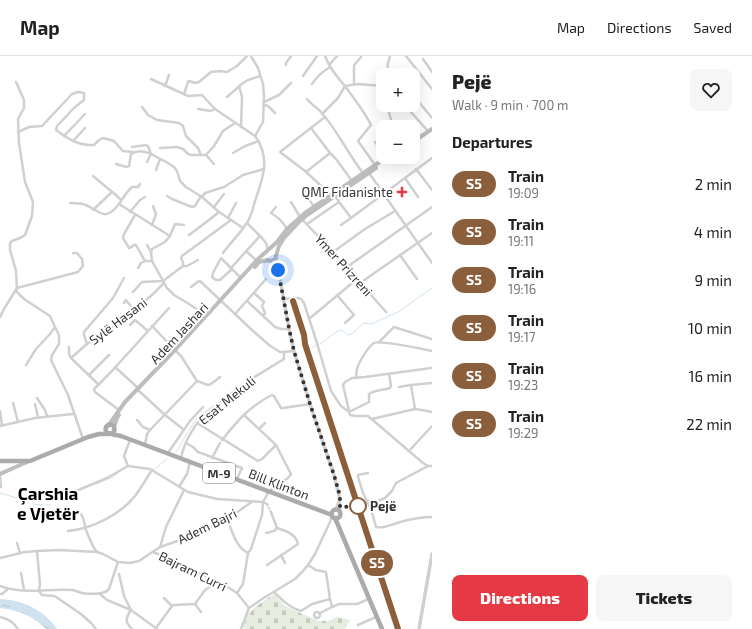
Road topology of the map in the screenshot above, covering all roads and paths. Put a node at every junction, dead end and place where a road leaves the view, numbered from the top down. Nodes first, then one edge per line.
1 (247, 56) edge
2 (251, 56) edge
3 (291, 56) edge
4 (317, 56) edge
5 (325, 56) edge
6 (337, 56) edge
7 (390, 56) edge
8 (406, 56) edge
9 (361, 57) edge
10 (423, 59) dead end
11 (286, 65) dead end
12 (329, 66) junction
13 (388, 68) edge
14 (432, 72) edge
15 (169, 75) dead end
16 (260, 76) junction
17 (303, 76) dead end
18 (151, 79) dead end
19 (16, 82) dead end
20 (291, 84) dead end
21 (312, 84) dead end
22 (354, 85) junction
23 (164, 86) junction
24 (239, 86) junction
25 (345, 86) junction
26 (376, 86) edge
27 (432, 89) edge
28 (184, 94) junction
29 (227, 97) dead end
30 (307, 100) dead end
31 (264, 103) junction
32 (420, 104) edge
33 (142, 107) dead end
34 (198, 109) dead end
35 (215, 109) junction
36 (412, 112) edge
37 (275, 113) dead end
38 (85, 114) dead end
39 (322, 114) junction
40 (325, 117) junction
41 (432, 118) edge
42 (235, 123) junction
43 (85, 128) dead end
44 (241, 128) junction
45 (311, 128) junction
46 (430, 128) edge
47 (18, 132) junction
48 (420, 134) edge
49 (64, 136) junction
50 (255, 136) junction
51 (420, 136) edge
52 (73, 141) junction
53 (258, 141) junction
54 (132, 146) dead end
55 (160, 148) dead end
56 (133, 152) junction
57 (233, 153) dead end
58 (330, 153) junction
59 (151, 154) junction
60 (202, 155) junction
61 (206, 155) junction
62 (432, 158) edge
63 (160, 159) junction
64 (147, 162) dead end
65 (116, 164) dead end
66 (214, 164) dead end
67 (382, 164) edge
68 (375, 165) joint
69 (264, 168) junction
70 (416, 169) junction
71 (156, 170) dead end
72 (306, 172) junction
73 (364, 173) junction
74 (369, 173) junction
75 (93, 176) dead end
76 (405, 178) junction
77 (352, 182) junction
78 (140, 184) dead end
79 (431, 188) edge
80 (302, 191) dead end
81 (112, 192) junction
82 (383, 193) junction
83 (224, 194) dead end
84 (167, 196) dead end
85 (202, 196) junction
86 (334, 196) junction
87 (145, 197) dead end
88 (418, 197) dead end
89 (121, 200) junction
90 (291, 202) dead end
91 (340, 202) junction
92 (70, 203) dead end
93 (236, 203) dead end
94 (119, 204) junction
95 (153, 206) dead end
96 (314, 206) junction
97 (214, 207) junction
98 (432, 207) edge
99 (276, 208) dead end
100 (93, 210) junction
101 (395, 210) junction
102 (130, 212) junction
103 (219, 212) junction
104 (135, 215) junction
105 (228, 218) junction
106 (301, 218) junction
107 (351, 218) junction
108 (231, 220) junction
109 (247, 223) junction
110 (307, 224) junction
111 (152, 225) junction
112 (184, 225) dead end
113 (341, 225) dead end
114 (406, 226) junction
115 (243, 228) junction
116 (287, 230) junction
117 (432, 233) edge
118 (189, 234) dead end
119 (170, 236) junction
120 (260, 236) junction
121 (418, 242) junction
122 (147, 245) dead end
123 (246, 251) junction
124 (267, 251) junction
125 (151, 252) junction
126 (333, 252) junction
127 (73, 253) dead end
128 (223, 253) dead end
129 (276, 255) junction
130 (400, 255) junction
131 (198, 260) dead end
132 (257, 260) junction
133 (268, 260) junction
134 (145, 261) junction
135 (152, 261) junction
136 (432, 263) edge
137 (183, 266) junction
138 (347, 267) junction
139 (138, 268) dead end
140 (231, 268) junction
141 (278, 270) junction
142 (124, 278) dead end
143 (241, 278) junction
144 (266, 279) dead end
145 (357, 279) junction
146 (417, 279) dead end
147 (164, 282) junction
148 (360, 283) junction
149 (191, 287) dead end
150 (16, 290) junction
151 (133, 292) dead end
152 (254, 293) junction
153 (337, 295) junction
154 (283, 299) junction
155 (247, 300) junction
156 (222, 301) junction
157 (124, 303) dead end
158 (169, 308) dead end
159 (134, 310) junction
160 (1, 311) edge
161 (386, 312) dead end
162 (235, 314) junction
163 (206, 316) junction
164 (263, 316) junction
165 (0, 317) edge
166 (309, 319) junction
167 (345, 324) dead end
168 (130, 325) dead end
169 (152, 326) junction
170 (55, 327) junction
171 (289, 328) junction
172 (148, 331) junction
173 (432, 339) edge
174 (378, 342) junction
175 (87, 344) junction
176 (69, 347) dead end
177 (176, 351) junction
178 (294, 351) junction
179 (432, 351) edge
180 (284, 352) junction
181 (109, 355) dead end
182 (71, 358) junction
183 (26, 365) dead end
184 (115, 367) junction
185 (431, 368) dead end
186 (389, 374) junction
187 (89, 375) junction
188 (220, 377) dead end
189 (356, 378) junction
190 (197, 381) junction
191 (432, 383) edge
192 (99, 385) junction
193 (410, 385) junction
194 (399, 387) dead end
195 (138, 390) junction
196 (37, 398) dead end
197 (14, 403) dead end
198 (35, 404) dead end
199 (310, 404) junction
200 (203, 407) dead end
201 (415, 409) junction
202 (119, 410) junction
203 (0, 411) edge
204 (348, 411) junction
205 (432, 412) edge
206 (73, 414) junction
207 (165, 415) junction
208 (244, 415) junction
209 (48, 416) junction
210 (38, 417) junction
211 (372, 419) junction
212 (137, 420) dead end
213 (18, 422) junction
214 (265, 423) dead end
215 (197, 424) junction
216 (1, 426) edge
217 (432, 426) edge
218 (107, 427) junction
219 (183, 429) junction
220 (259, 429) junction
221 (150, 430) junction
222 (112, 431) junction
223 (99, 434) junction
224 (82, 439) junction
225 (130, 440) junction
226 (222, 440) junction
227 (186, 443) junction
228 (220, 443) dead end
229 (144, 445) junction
230 (276, 445) junction
231 (409, 451) junction
232 (168, 454) junction
233 (181, 458) junction
234 (212, 458) junction
235 (0, 461) edge
236 (14, 461) junction
237 (30, 461) junction
238 (190, 462) junction
239 (17, 466) junction
240 (128, 466) junction
241 (428, 466) junction
242 (432, 466) edge
243 (152, 470) junction
244 (368, 473) dead end
245 (0, 474) edge
246 (237, 479) junction
247 (1, 487) dead end
248 (179, 487) junction
249 (184, 490) junction
250 (268, 491) junction
251 (62, 498) dead end
252 (253, 501) junction
253 (368, 501) junction
254 (264, 502) junction
255 (267, 504) tunnel mouth
256 (271, 512) tunnel mouth
257 (76, 513) dead end
258 (335, 515) junction
259 (432, 517) edge
260 (227, 519) junction
261 (85, 527) junction
262 (277, 528) junction
263 (68, 531) dead end
264 (266, 533) dead end
265 (17, 543) dead end
266 (160, 547) junction
267 (37, 551) junction
268 (97, 552) junction
269 (153, 552) junction
270 (20, 553) junction
271 (248, 554) junction
272 (281, 554) junction
273 (432, 554) edge
274 (0, 558) edge
275 (116, 561) junction
276 (285, 563) dead end
277 (267, 565) dead end
278 (308, 565) junction
279 (21, 573) dead end
280 (119, 574) dead end
281 (217, 582) junction
282 (0, 586) edge
283 (9, 589) junction
284 (24, 590) junction
285 (39, 591) junction
286 (274, 592) junction
287 (237, 593) junction
288 (0, 594) edge
289 (100, 594) junction
290 (164, 598) dead end
291 (330, 599) junction
292 (369, 599) junction
293 (195, 604) junction
294 (172, 606) junction
295 (332, 607) junction
296 (249, 608) junction
297 (130, 610) junction
298 (201, 612) dead end
299 (320, 613) dead end
300 (377, 616) junction
301 (0, 617) edge
302 (358, 625) dead end
303 (156, 628) edge
304 (18, 629) edge
305 (96, 629) edge
306 (132, 629) edge
307 (241, 629) edge
308 (382, 629) edge
309 (419, 629) edge

1 - 28 street
2 - 16 street
3 - 11 street
4 - 17 street
5 - 12 street
6 - 12 street
7 - 13 street
8 - 27 street
9 - 22 street
10 - 14 street
12 - 21 street
12 - 25 street
15 - 23 street
16 - 24 street
16 - 31 street
18 - 23 street
19 - 47 street
20 - 31 street
22 - 25 street
22 - 26 street
23 - 28 street
24 - 29 street
24 - 44 street
25 - 39 street
25 - 68 street
28 - 35 street
30 - 39 street
31 - 37 street
31 - 50 street
32 - 41 street
33 - 60 street
34 - 35 street
35 - 42 street
36 - 46 street
38 - 49 street
39 - 40 street
40 - 45 street
40 - 73 street
42 - 44 street
42 - 61 street
43 - 52 street
44 - 50 street
45 - 58 street
45 - 72 street
46 - 48 main road
46 - 51 main road
47 - 49 street
47 - 150 street
49 - 52 street
50 - 53 street
52 - 56 street
53 - 57 street
53 - 69 street
54 - 59 street
55 - 60 street
56 - 59 street
56 - 65 street
58 - 72 street
58 - 77 street
59 - 63 street
59 - 64 street
60 - 61 street
61 - 66 street
62 - 70 street
63 - 71 street
63 - 85 street
67 - 74 main road
68 - 73 main road
69 - 85 street
69 - 109 street
70 - 76 street
70 - 79 street
72 - 86 street
73 - 77 main road
74 - 77 main road
74 - 82 street
75 - 81 street
76 - 82 street
76 - 88 street
77 - 86 main road
78 - 89 street
80 - 96 street
81 - 89 street
81 - 100 street
82 - 101 street
82 - 107 street
83 - 97 street
84 - 85 street
85 - 97 street
86 - 91 street
86 - 96 main road
86 - 106 main road
87 - 102 street
89 - 94 street
90 - 106 street, Ymer Prizreni
91 - 107 street
91 - 110 street
92 - 100 street
93 - 105 street
94 - 100 street
94 - 102 street
95 - 111 street
96 - 106 main road
97 - 103 street
98 - 114 street
99 - 116 street
101 - 114 street
101 - 126 street
102 - 104 street
103 - 105 street
103 - 118 street
104 - 111 street
104 - 134 street
105 - 108 street
106 - 110 street, Ymer Prizreni
106 - 116 main road, Adem Jashari
106 - 129 main road
107 - 113 street
108 - 115 street
108 - 137 street
109 - 115 street
109 - 120 street
110 - 126 street, Ymer Prizreni
111 - 119 street
112 - 119 street
114 - 121 street
114 - 138 street
115 - 128 street
116 - 124 main road, Adem Jashari
117 - 121 street
119 - 125 street
120 - 123 street
120 - 124 street
121 - 130 street
121 - 136 street
122 - 125 street
123 - 132 street
123 - 140 street
124 - 129 main road
124 - 132 main road, Adem Jashari
124 - 133 main road
125 - 135 street
126 - 138 street, Ymer Prizreni
127 - 150 street
129 - 133 main road
129 - 141 street
130 - 146 street
130 - 148 street
131 - 137 street
132 - 143 main road, Adem Jashari
133 - 141 street
133 - 156 main road, Adem Jashari
134 - 135 street
134 - 139 street
135 - 147 street
137 - 147 street, Sylë Hasani
138 - 145 street, Ymer Prizreni
140 - 140 street
140 - 143 street
141 - 154 street
142 - 175 street
143 - 156 main road, Adem Jashari
144 - 152 street
145 - 148 street, Ymer Prizreni
145 - 153 street
147 - 151 street
147 - 159 street, Sylë Hasani
147 - 163 street
148 - 161 street, Ymer Prizreni
149 - 156 street
150 - 160 street
150 - 170 street
152 - 155 street
152 - 164 street
153 - 166 street
153 - 167 street
154 - 166 street
154 - 171 street
155 - 162 street
155 - 164 street
156 - 162 street
156 - 163 main road, Adem Jashari
156 - 177 main road, Adem Jashari
157 - 159 street
158 - 169 street
159 - 175 street, Sylë Hasani
160 - 165 street
162 - 180 street
163 - 177 main road, Adem Jashari
164 - 171 street
166 - 204 street
168 - 172 street
169 - 172 street
169 - 177 street
170 - 183 street
170 - 206 street
171 - 178 street
172 - 184 street
173 - 174 street
174 - 179 street
174 - 189 street
175 - 182 street, Sylë Hasani
176 - 182 street
177 - 190 street
177 - 195 main road, Adem Jashari
178 - 180 street
178 - 199 street
180 - 215 street, Esat Mekuli
181 - 187 street
182 - 187 street
184 - 192 street
184 - 195 street
185 - 186 street
186 - 189 street
186 - 204 street
187 - 192 street
188 - 190 street
189 - 204 street
190 - 207 street
191 - 193 street
192 - 202 street
193 - 194 street
193 - 201 street
195 - 202 main road, Adem Jashari
195 - 207 street
195 - 222 main road, Adem Jashari
196 - 209 street
197 - 213 street
198 - 210 street
199 - 208 street
199 - 258 street
200 - 219 street
201 - 205 street
201 - 211 street
202 - 218 main road, Adem Jashari
203 - 216 street
204 - 211 street
206 - 209 street
206 - 224 street
207 - 219 street
207 - 221 street
208 - 220 street
208 - 226 street
209 - 210 street
210 - 213 street
211 - 231 street
212 - 221 street
213 - 216 street
214 - 220 street
215 - 226 street
215 - 227 street, Esat Mekuli
217 - 231 street
218 - 222 main road, M-9
218 - 222 main road
218 - 223 main road
219 - 232 street
220 - 230 street
221 - 229 street
222 - 223 main road
222 - 225 main road, Bill Klinton / M-9
223 - 224 main road
224 - 237 main road
225 - 229 main road, Bill Klinton / M-9
225 - 240 street
226 - 230 street
227 - 233 street, Esat Mekuli
227 - 234 street
228 - 234 street
229 - 232 main road, Bill Klinton / M-9
230 - 250 street
231 - 241 street
232 - 233 main road, Bill Klinton / M-9
233 - 238 main road, Bill Klinton / M-9
234 - 246 street
235 - 236 main road
236 - 237 main road
236 - 239 street
237 - 239 main road
238 - 246 main road, Bill Klinton / M-9
238 - 248 street
239 - 245 main road
240 - 243 street
240 - 251 street
241 - 242 street
241 - 253 street
243 - 248 street
243 - 261 street
244 - 253 street
245 - 247 street
246 - 250 main road, Bill Klinton / M-9
248 - 249 street
249 - 252 street
249 - 266 street
250 - 254 street
250 - 258 main road, Bill Klinton / M-9
252 - 254 street
252 - 260 street, Adem Bajri
253 - 259 street
254 - 255 street
254 - 271 street
256 - 262 street
257 - 261 street
258 - 278 street
258 - 292 main road
260 - 266 street, Adem Bajri
260 - 271 street
261 - 263 street
261 - 268 street
262 - 264 street
262 - 272 street
265 - 270 street
266 - 269 street, Adem Bajri
267 - 268 street
267 - 270 street
267 - 285 street
268 - 275 street
269 - 275 street, Adem Bajri
269 - 281 street, Bajram Curri
270 - 274 street
271 - 287 street
272 - 276 street
272 - 277 street
273 - 309 street
275 - 289 street
278 - 286 street
278 - 291 street
279 - 284 street
280 - 297 street
281 - 287 street, Bajram Curri
281 - 293 street
282 - 283 street
283 - 284 street
283 - 288 street
284 - 285 street
285 - 289 street
285 - 305 street
286 - 291 street
286 - 296 street
287 - 296 street, Bajram Curri
289 - 297 street
290 - 294 street
291 - 295 street
292 - 295 street
292 - 300 main road
293 - 294 street
293 - 298 street
294 - 303 street
295 - 299 street
296 - 307 street
297 - 303 street
297 - 306 street
300 - 302 street
300 - 308 main road
301 - 304 street

